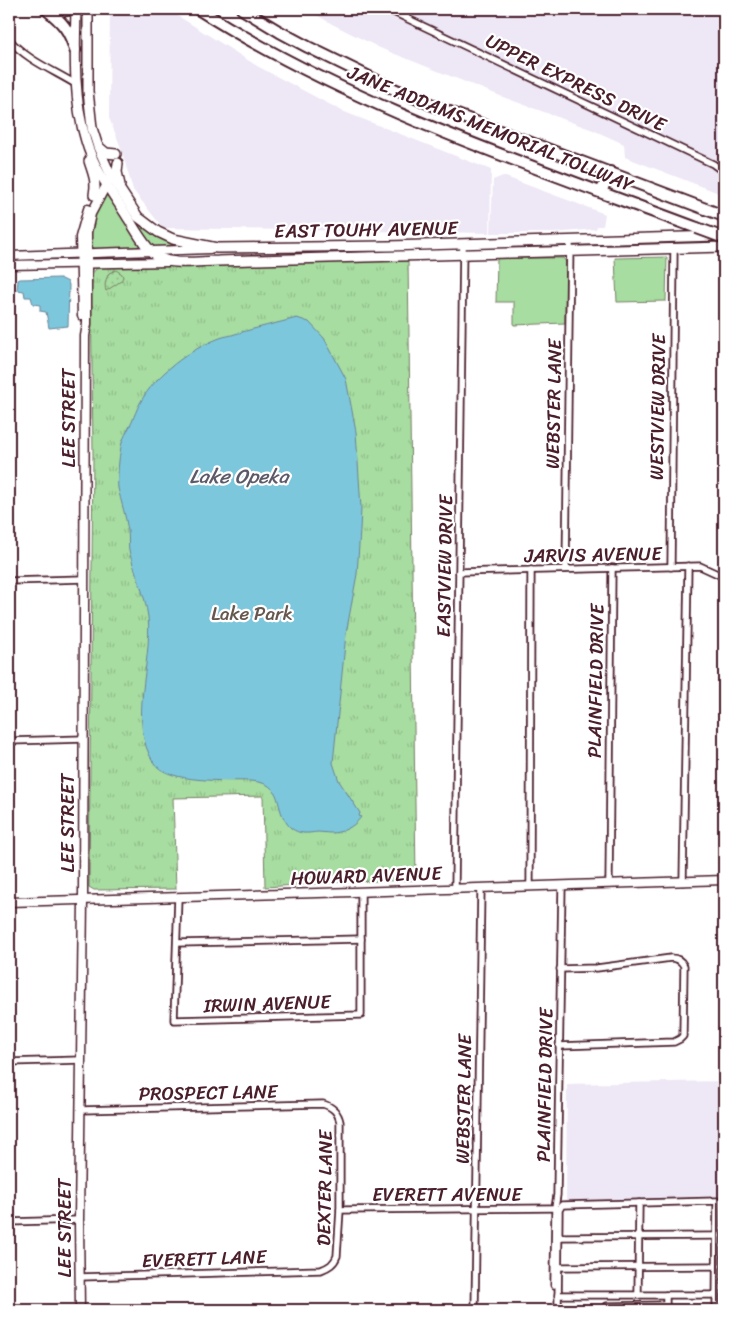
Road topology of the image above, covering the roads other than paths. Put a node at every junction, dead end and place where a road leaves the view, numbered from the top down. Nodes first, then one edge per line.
1 (46, 9) edge
2 (53, 9) edge
3 (72, 9) edge
4 (76, 9) edge
5 (88, 9) edge
6 (198, 9) edge
7 (242, 9) edge
8 (387, 9) edge
9 (406, 9) edge
10 (406, 17) junction
11 (9, 39) edge
12 (75, 50) junction
13 (77, 85) junction
14 (86, 142) junction
15 (97, 145) junction
16 (610, 172) junction
17 (724, 172) edge
18 (107, 177) junction
19 (601, 192) junction
20 (122, 193) junction
21 (94, 195) junction
22 (724, 216) edge
23 (80, 237) junction
24 (724, 237) edge
25 (570, 240) junction
26 (462, 244) junction
27 (724, 247) edge
28 (217, 248) junction
29 (674, 248) junction
30 (150, 251) junction
31 (570, 252) junction
32 (67, 254) junction
33 (84, 254) junction
34 (462, 255) junction
35 (9, 256) edge
36 (175, 262) junction
37 (83, 263) junction
38 (9, 265) edge
39 (688, 566) junction
40 (670, 567) junction
41 (612, 568) junction
42 (566, 569) junction
43 (531, 570) junction
44 (459, 572) junction
45 (724, 578) edge
46 (84, 579) junction
47 (9, 581) edge
48 (84, 738) junction
49 (9, 741) edge
50 (724, 880) edge
51 (683, 882) junction
52 (608, 884) junction
53 (562, 885) junction
54 (530, 886) junction
55 (455, 888) junction
56 (481, 888) junction
57 (362, 892) junction
58 (178, 897) junction
59 (83, 900) junction
60 (9, 902) edge
61 (361, 939) junction
62 (177, 943) junction
63 (560, 969) junction
64 (559, 1046) junction
65 (81, 1060) junction
66 (9, 1062) edge
67 (334, 1109) joint
68 (81, 1110) junction
69 (639, 1203) junction
70 (476, 1208) junction
71 (555, 1208) junction
72 (340, 1210) junction
73 (79, 1220) junction
74 (9, 1222) edge
75 (639, 1236) junction
76 (717, 1236) junction
77 (559, 1237) junction
78 (638, 1266) junction
79 (717, 1266) junction
80 (329, 1267) joint
81 (559, 1267) junction
82 (80, 1277) junction
83 (554, 1284) dead end
84 (558, 1295) junction
85 (607, 1295) junction
86 (638, 1295) junction
87 (666, 1295) junction
88 (716, 1295) junction
89 (607, 1308) edge
90 (666, 1308) edge
91 (80, 1310) edge
92 (475, 1310) edge
93 (558, 1310) edge
94 (716, 1310) edge

1 - 12 highway
2 - 3 highway
4 - 12 main road
5 - 15 main road
6 - 19 highway, JANE ADDAMS MEMORIAL TOLLWAY
7 - 16 highway, JANE ADDAMS MEMORIAL TOLLWAY
8 - 10 street, UPPER EXPRESS DRIVE
9 - 10 street
10 - 17 street, UPPER EXPRESS DRIVE
11 - 13 street
12 - 13 main road
13 - 14 main road
14 - 18 main road
14 - 21 main road
15 - 18 main road
15 - 20 main road
16 - 19 highway
16 - 22 highway, JANE ADDAMS MEMORIAL TOLLWAY
18 - 20 main road
18 - 21 main road, LEE STREET
18 - 30 main road
18 - 33 main road, LEE STREET
19 - 24 highway, JANE ADDAMS MEMORIAL TOLLWAY, bridge
20 - 28 main road
21 - 23 main road, LEE STREET
23 - 32 main road
23 - 33 main road, LEE STREET
24 - 25 main road, EAST TOUHY AVENUE
25 - 26 main road, EAST TOUHY AVENUE
25 - 31 street, WEBSTER LANE
26 - 28 main road, EAST TOUHY AVENUE
26 - 34 street, EASTVIEW DRIVE
27 - 29 main road, EAST TOUHY AVENUE
28 - 30 main road, EAST TOUHY AVENUE
29 - 31 main road, EAST TOUHY AVENUE
29 - 40 street, WESTVIEW DRIVE
30 - 33 main road, EAST TOUHY AVENUE
30 - 36 main road
31 - 34 main road, EAST TOUHY AVENUE
31 - 42 street, WEBSTER LANE
32 - 33 main road, EAST TOUHY AVENUE
32 - 35 main road, EAST TOUHY AVENUE
33 - 37 main road, LEE STREET
34 - 36 main road, EAST TOUHY AVENUE
34 - 44 street, EASTVIEW DRIVE
36 - 37 main road, EAST TOUHY AVENUE
37 - 38 main road, EAST TOUHY AVENUE
37 - 46 main road, LEE STREET
39 - 40 street, JARVIS AVENUE
39 - 45 street, JARVIS AVENUE
39 - 51 street
40 - 41 street, JARVIS AVENUE
41 - 42 street, JARVIS AVENUE
41 - 52 street, PLAINFIELD DRIVE
42 - 43 street, JARVIS AVENUE
43 - 44 street, JARVIS AVENUE
43 - 54 street
44 - 55 street, EASTVIEW DRIVE
46 - 47 street
46 - 48 main road, LEE STREET
48 - 49 street
48 - 59 main road, LEE STREET
50 - 51 main road, HOWARD AVENUE
51 - 52 main road, HOWARD AVENUE
52 - 53 main road, HOWARD AVENUE
53 - 54 main road, HOWARD AVENUE
53 - 63 street, PLAINFIELD DRIVE
54 - 56 main road, HOWARD AVENUE
55 - 56 main road, HOWARD AVENUE
55 - 57 main road, HOWARD AVENUE
56 - 70 street, WEBSTER LANE
57 - 58 main road, HOWARD AVENUE
57 - 61 street
58 - 59 main road, HOWARD AVENUE
58 - 62 street
59 - 60 main road, HOWARD AVENUE
59 - 65 main road, LEE STREET
61 - 62 street
61 - 62 street, IRWIN AVENUE
63 - 64 street, PLAINFIELD DRIVE
63 - 64 street
64 - 71 street, PLAINFIELD DRIVE
65 - 66 street
65 - 68 main road, LEE STREET
67 - 68 street, PROSPECT LANE
67 - 72 street, DEXTER LANE
68 - 73 main road, LEE STREET
69 - 75 street
69 - 76 street
69 - 77 street
70 - 71 street, EVERETT AVENUE
70 - 72 street, EVERETT AVENUE
70 - 92 street, WEBSTER LANE
71 - 83 street, PLAINFIELD DRIVE
72 - 80 street, DEXTER LANE
73 - 74 street
73 - 82 main road, LEE STREET
75 - 76 street
75 - 77 street
75 - 78 street
76 - 79 street
77 - 81 street
78 - 79 street
78 - 81 street
78 - 86 street
79 - 88 street
80 - 82 street, EVERETT LANE
81 - 84 street
82 - 91 main road, LEE STREET
84 - 85 street
84 - 93 street
85 - 86 street
85 - 89 street
86 - 87 street
87 - 88 street
87 - 90 street
88 - 94 street
89 - 90 street

